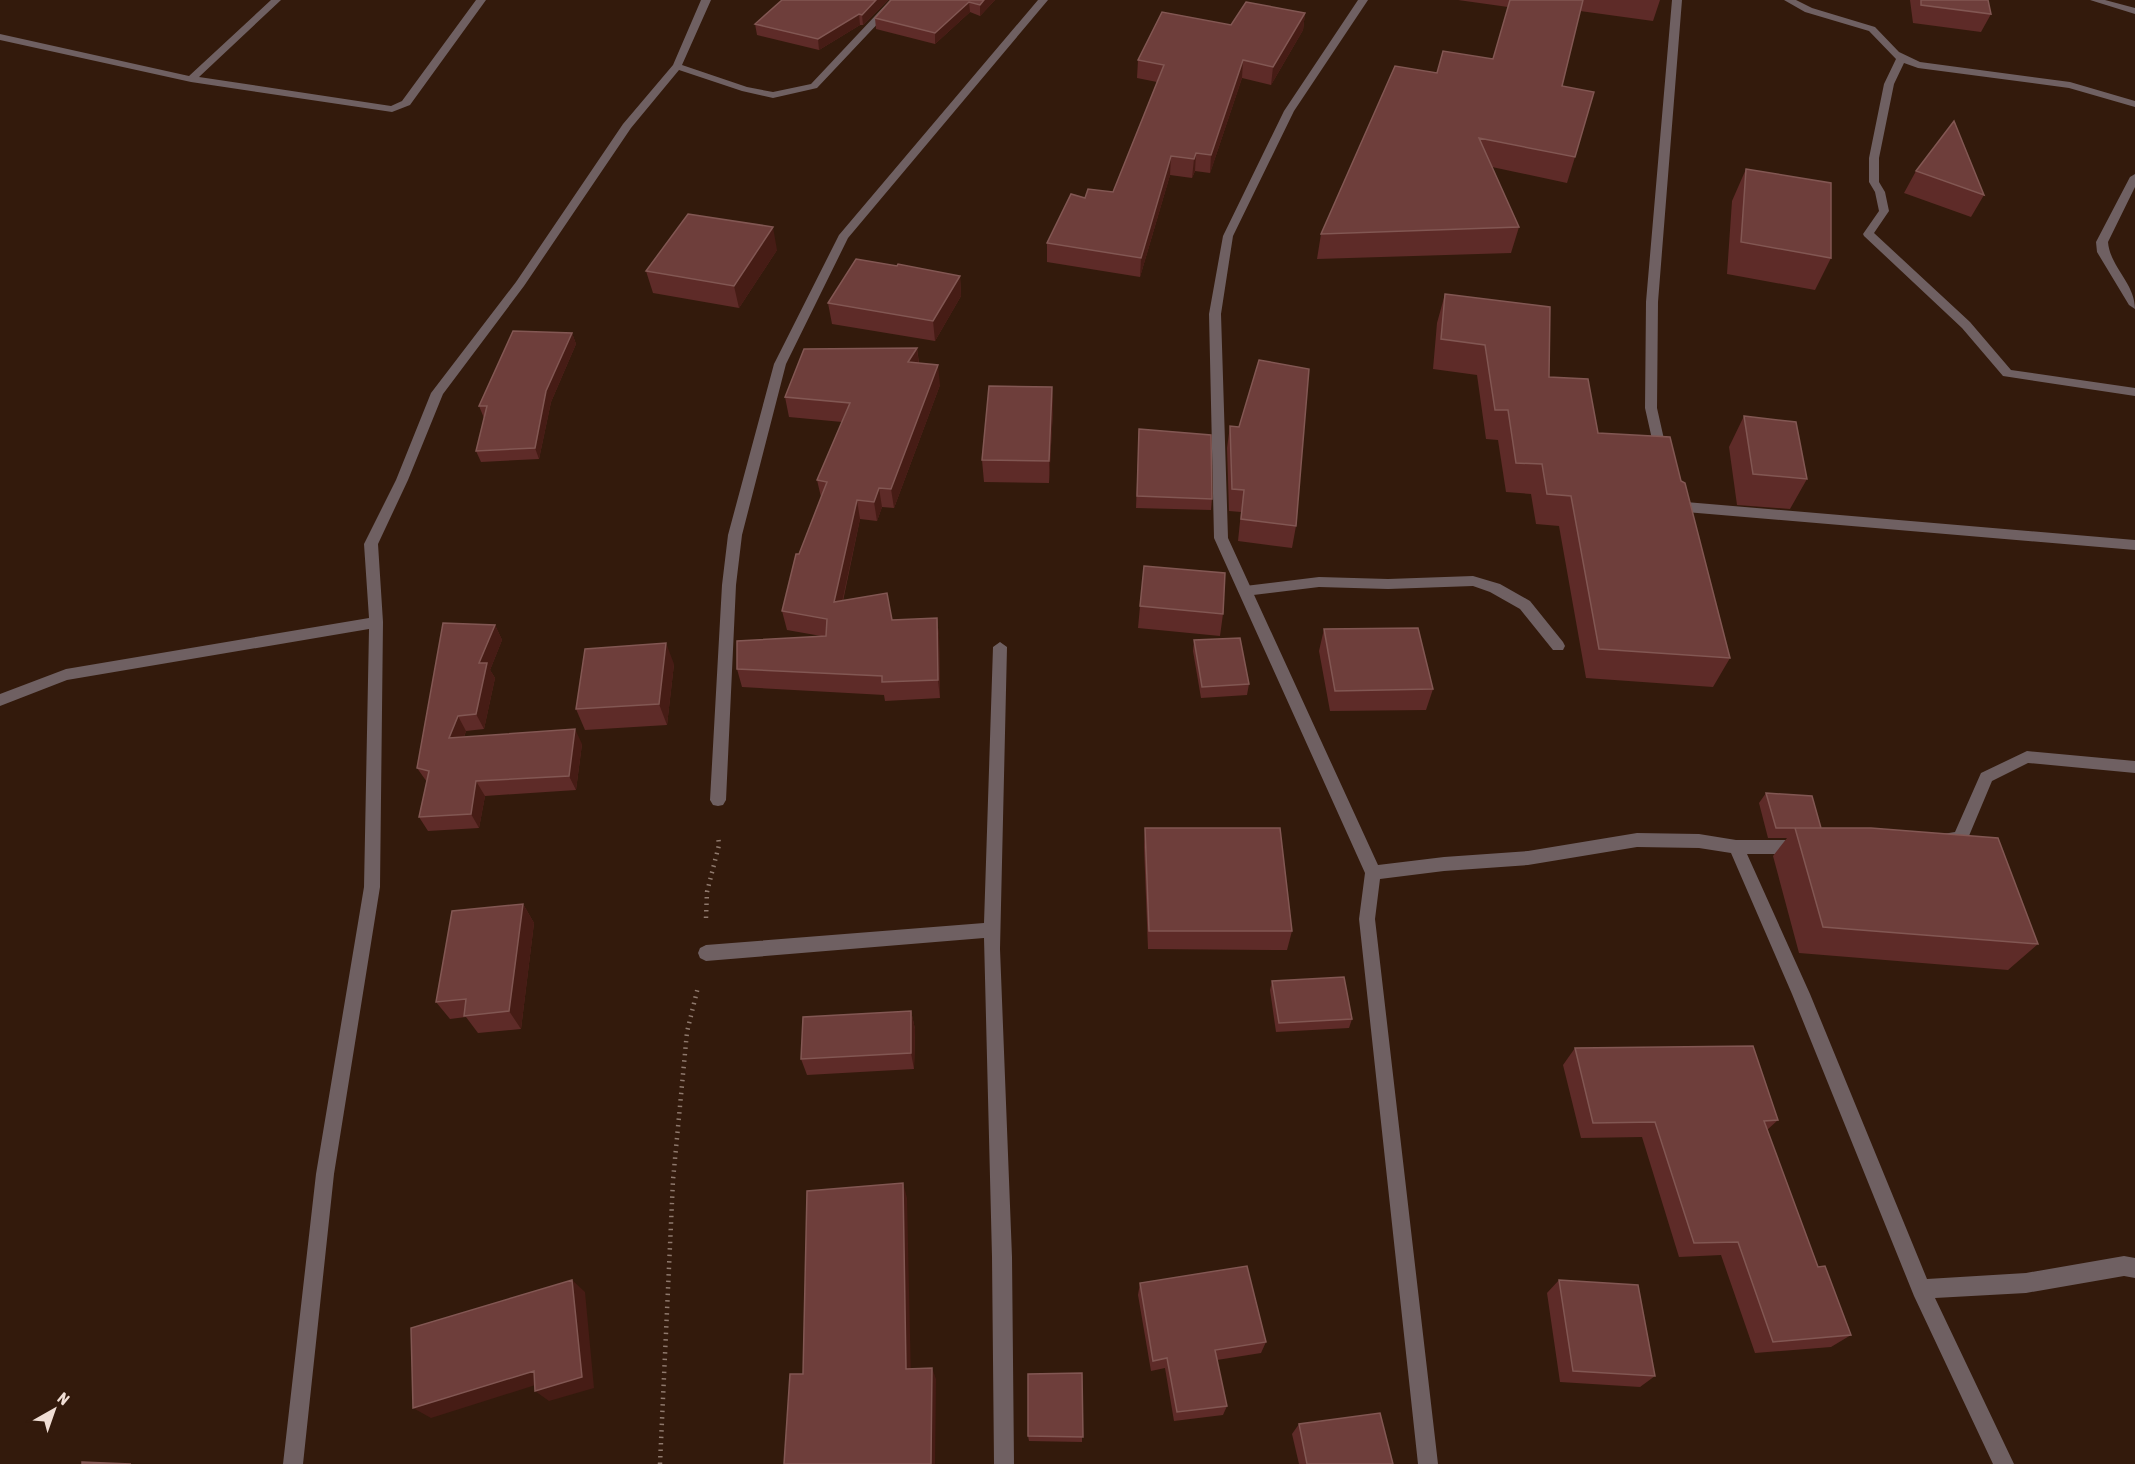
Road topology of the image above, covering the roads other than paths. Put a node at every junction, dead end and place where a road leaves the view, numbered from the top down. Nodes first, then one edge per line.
1 (276, 0) edge
2 (481, 0) edge
3 (706, 0) edge
4 (895, 0) edge
5 (1043, 0) edge
6 (1363, 0) edge
7 (1677, 0) edge
8 (1789, 0) edge
9 (2095, 0) edge
10 (2135, 11) edge
11 (0, 37) edge
12 (1901, 58) junction
13 (677, 66) junction
14 (191, 79) junction
15 (2135, 104) edge
16 (2135, 177) edge
17 (2135, 305) edge
18 (2135, 392) edge
19 (1666, 474) edge
20 (1672, 496) edge
21 (2135, 545) edge
22 (1245, 591) junction
23 (376, 622) junction
24 (1558, 646) dead end
25 (1000, 647) dead end
26 (0, 700) edge
27 (2135, 767) edge
28 (718, 800) road end
29 (1928, 841) edge
30 (1736, 847) junction
31 (1817, 847) edge
32 (1373, 873) junction
33 (993, 930) junction
34 (706, 953) road end
35 (2135, 1268) edge
36 (1921, 1289) junction
37 (293, 1464) edge
38 (1004, 1464) edge
39 (1428, 1464) edge
40 (2004, 1464) edge

1 - 14 street
2 - 14 street
3 - 13 street
4 - 13 street
5 - 28 street
6 - 22 street
7 - 19 street
8 - 12 street
9 - 10 street
11 - 14 street
12 - 15 street
12 - 18 street
13 - 23 street
16 - 17 street
20 - 21 street
22 - 24 street
22 - 32 street
23 - 26 street
23 - 37 street
25 - 33 street
27 - 29 street
30 - 31 street
30 - 32 street
30 - 36 street
32 - 39 street
33 - 34 street
33 - 38 street
35 - 36 street
36 - 40 street

